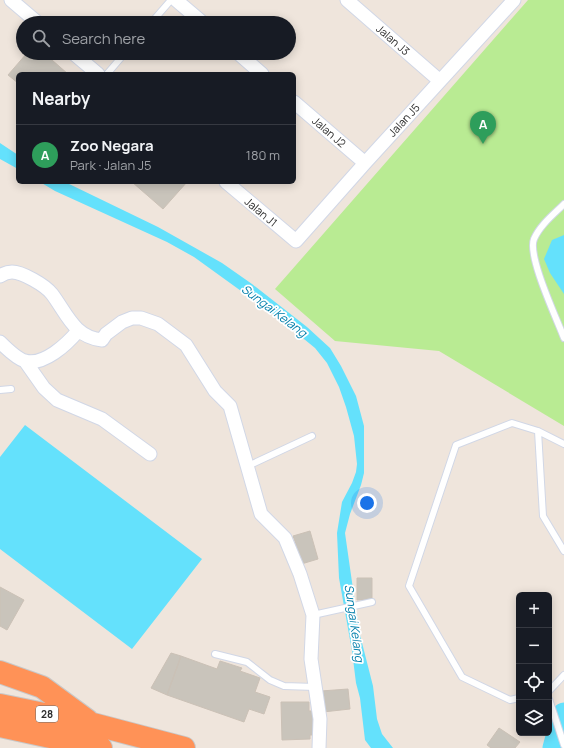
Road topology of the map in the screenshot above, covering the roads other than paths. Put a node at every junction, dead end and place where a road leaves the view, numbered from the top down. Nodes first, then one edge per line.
1 (11, 0) edge
2 (171, 0) edge
3 (176, 0) edge
4 (347, 0) edge
5 (513, 0) edge
6 (30, 16) edge
7 (157, 16) edge
8 (195, 16) edge
9 (81, 60) edge
10 (119, 60) edge
11 (246, 60) edge
12 (96, 72) edge
13 (109, 72) edge
14 (260, 72) edge
15 (440, 81) junction
16 (296, 104) edge
17 (365, 163) junction
18 (228, 184) edge
19 (564, 204) edge
20 (296, 241) joint
21 (0, 276) edge
22 (78, 331) junction
23 (564, 338) edge
24 (0, 342) edge
25 (25, 361) junction
26 (11, 389) dead end
27 (0, 390) edge
28 (538, 431) junction
29 (312, 436) dead end
30 (564, 444) edge
31 (150, 454) dead end
32 (248, 466) junction
33 (564, 551) edge
34 (372, 602) dead end
35 (313, 614) junction
36 (215, 654) dead end
37 (0, 672) edge
38 (564, 675) edge
39 (315, 687) junction
40 (552, 688) edge
41 (516, 699) edge
42 (549, 700) edge
43 (0, 705) edge
44 (93, 724) junction
45 (0, 726) edge
46 (564, 745) edge
47 (90, 747) edge
48 (184, 748) edge
49 (320, 748) edge

1 - 6 street
2 - 7 lane
3 - 8 street
4 - 15 street, Jalan J3
5 - 15 street, Jalan J5
9 - 12 street
10 - 13 lane
11 - 14 street
15 - 17 street, Jalan J5
16 - 17 street, Jalan J2
17 - 20 street, Jalan J5
18 - 20 street, Jalan J1
19 - 23 lane
21 - 22 street
22 - 25 street
22 - 32 street
24 - 25 street
25 - 31 street
26 - 27 lane
28 - 30 lane
28 - 33 lane
28 - 41 lane
29 - 32 lane
32 - 35 street
34 - 35 lane
35 - 39 street
36 - 39 lane
37 - 44 highway
38 - 40 lane
39 - 49 street
42 - 46 lane
43 - 44 highway, 28
44 - 48 highway, 28
45 - 47 highway, 28

